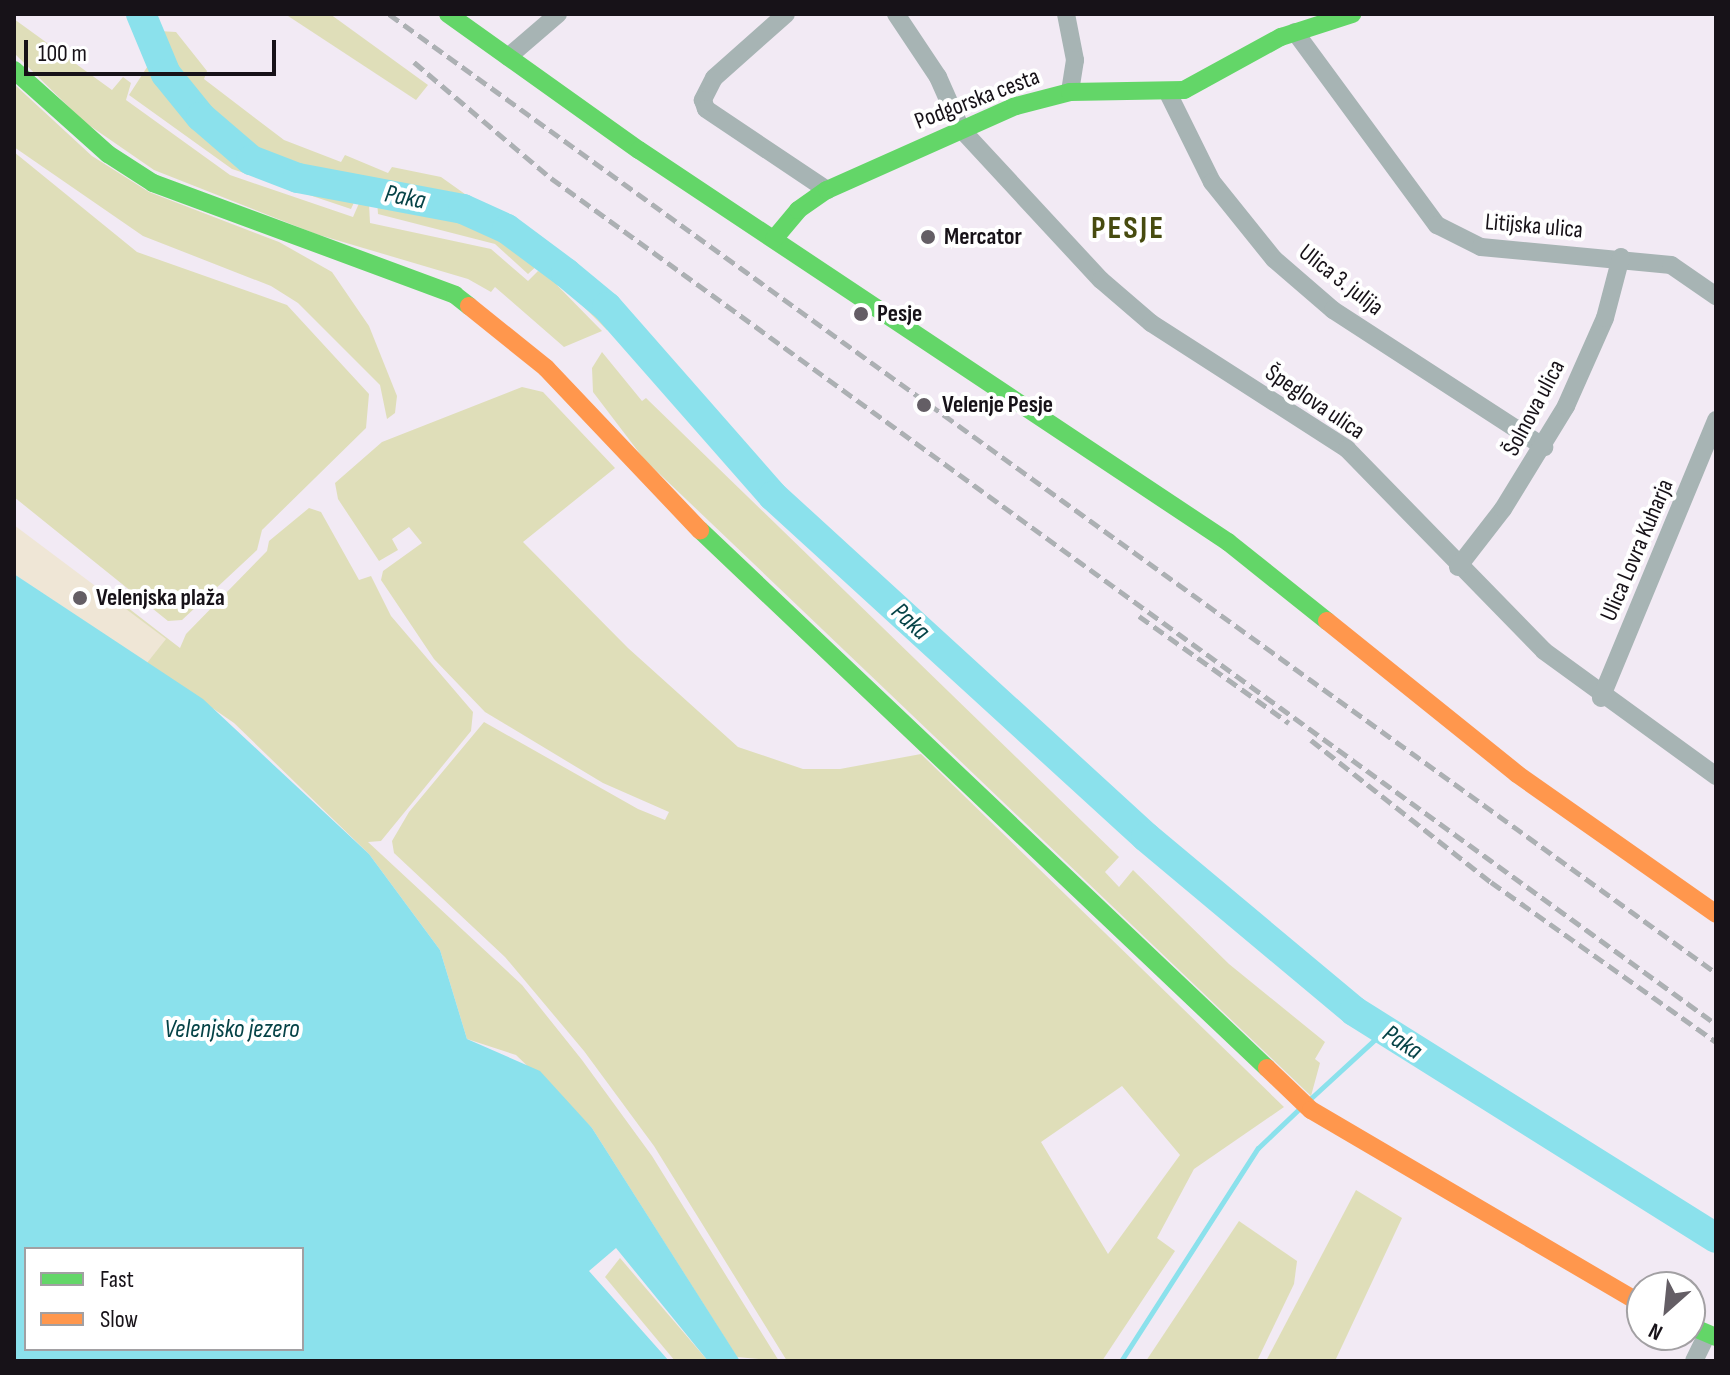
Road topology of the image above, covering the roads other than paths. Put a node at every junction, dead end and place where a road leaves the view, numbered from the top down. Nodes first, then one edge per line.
1 (448, 14) edge
2 (558, 14) edge
3 (786, 14) edge
4 (896, 14) edge
5 (1066, 14) edge
6 (1352, 14) edge
7 (1295, 32) junction
8 (508, 57) junction
9 (14, 70) edge
10 (1070, 92) junction
11 (1168, 93) junction
12 (961, 129) junction
13 (827, 190) junction
14 (774, 239) junction
15 (1621, 257) junction
16 (1716, 296) edge
17 (1716, 420) edge
18 (1544, 447) junction
19 (1458, 567) junction
20 (1601, 698) junction
21 (1716, 776) edge
22 (1716, 914) edge
23 (1626, 1295) edge

1 - 8 street
2 - 8 street
3 - 13 street
4 - 12 street, Špeglova ulica
5 - 10 street
6 - 7 street, Podgorska cesta
7 - 11 street, Podgorska cesta
7 - 15 street, Litijska ulica
8 - 14 street
9 - 23 street
10 - 11 street, Podgorska cesta
10 - 12 street, Podgorska cesta
11 - 18 street, Ulica 3. julija
12 - 13 street, Podgorska cesta
12 - 19 street, Špeglova ulica
13 - 14 street, Podgorska cesta
14 - 22 street
15 - 16 street, Litijska ulica
15 - 18 street, Šolnova ulica
17 - 20 street, Ulica Lovra Kuharja
18 - 19 street, Šolnova ulica
19 - 20 street, Špeglova ulica
20 - 21 street, Špeglova ulica

